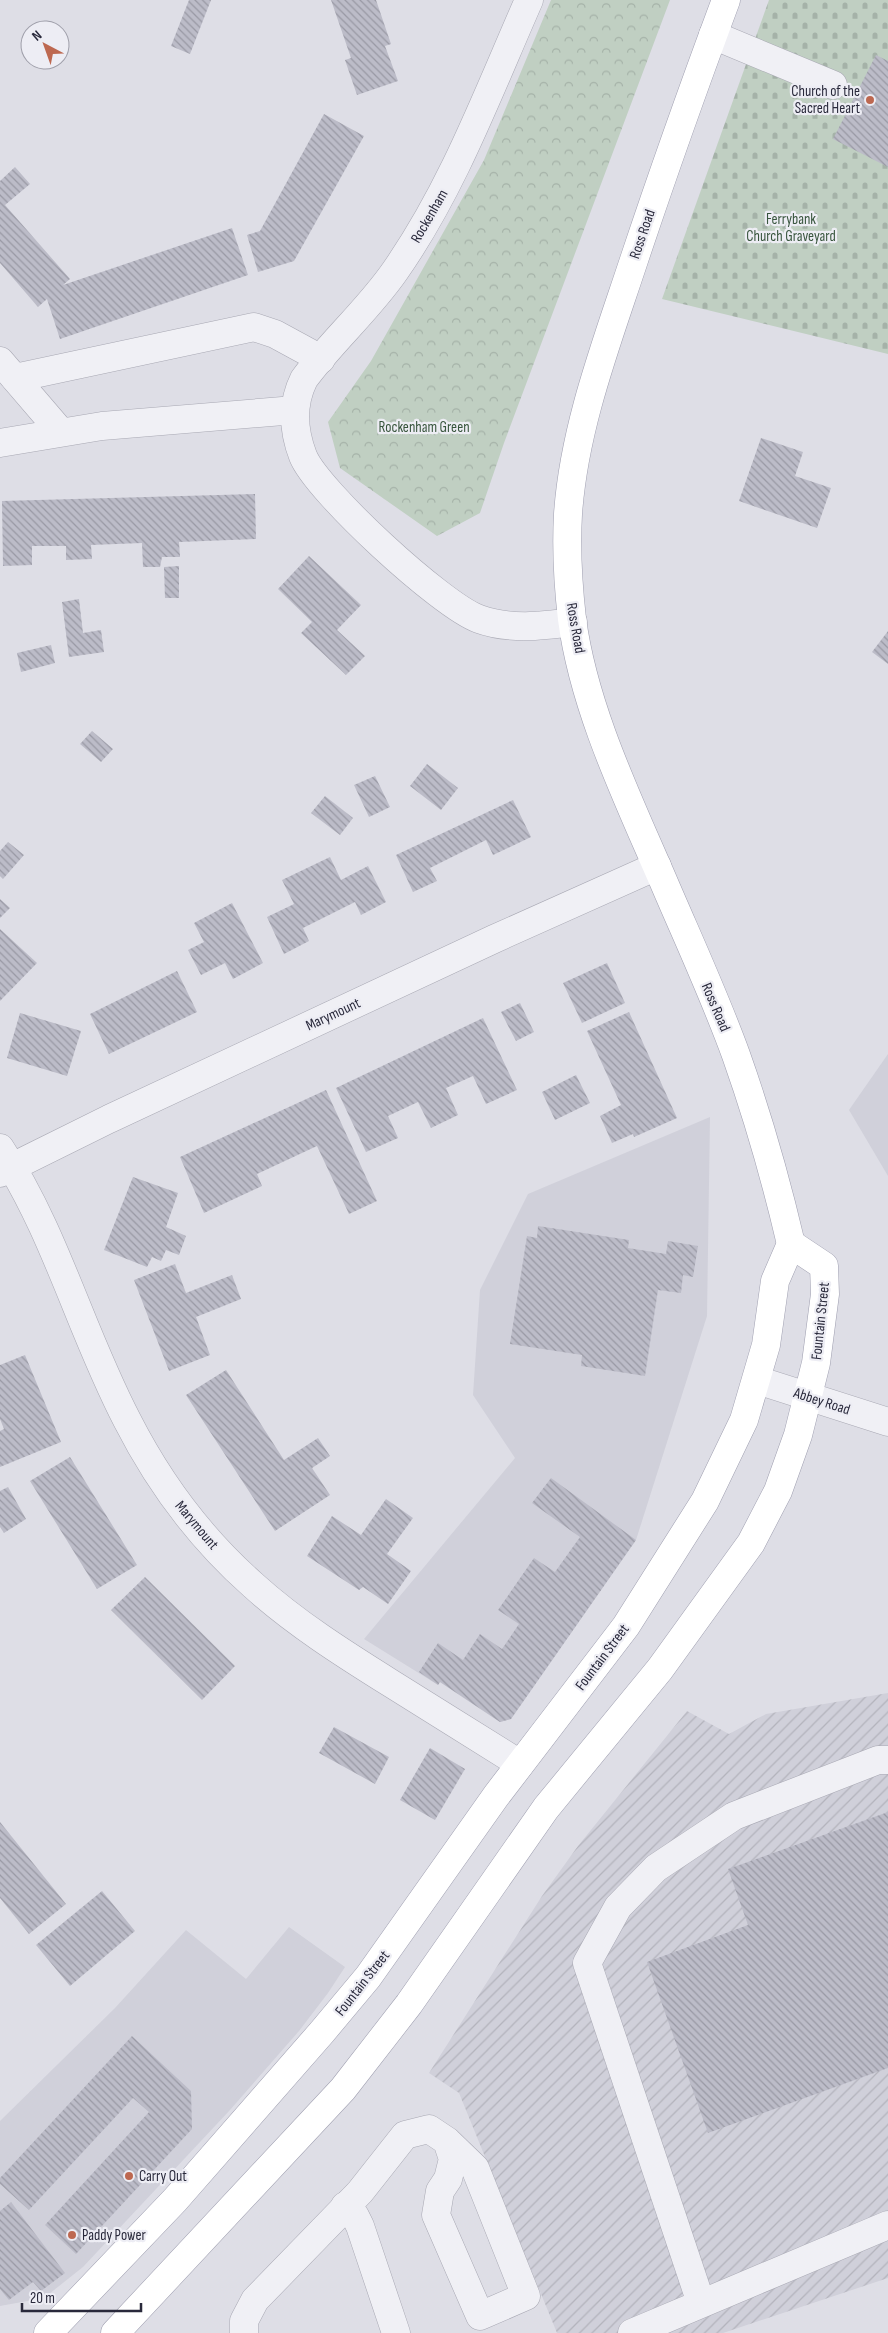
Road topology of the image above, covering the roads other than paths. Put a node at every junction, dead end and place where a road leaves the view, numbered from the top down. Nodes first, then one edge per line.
1 (529, 0) edge
2 (726, 0) edge
3 (713, 35) junction
4 (833, 85) dead end
5 (320, 360) junction
6 (8, 370) edge
7 (295, 410) junction
8 (60, 431) junction
9 (0, 443) edge
10 (573, 622) junction
11 (657, 866) junction
12 (4, 1162) edge
13 (791, 1244) junction
14 (757, 1380) junction
15 (808, 1397) junction
16 (888, 1422) edge
17 (888, 1760) edge
18 (520, 1764) junction
19 (446, 2141) junction
20 (345, 2206) junction
21 (888, 2225) edge
22 (701, 2303) junction
23 (48, 2333) edge
24 (115, 2333) edge
25 (244, 2333) edge
26 (396, 2333) edge
27 (632, 2333) edge

1 - 5 street, Rockenham
2 - 3 main road, Ross Road
3 - 4 street
3 - 10 main road, Ross Road
5 - 6 street
5 - 7 street, Rockenham
6 - 8 street
7 - 8 street
7 - 10 street, Rockenham
8 - 9 street
10 - 11 main road, Ross Road
11 - 12 street, Marymount
11 - 13 main road, Ross Road
12 - 18 street, Marymount
13 - 14 main road, Fountain Street
13 - 15 main road, Fountain Street
14 - 15 street, Abbey Road
14 - 18 main road, Fountain Street
15 - 16 street, Abbey Road
15 - 24 main road, Fountain Street
17 - 22 street
18 - 23 main road, Fountain Street
19 - 19 street
19 - 20 street
20 - 25 street
20 - 26 street
21 - 22 street
22 - 27 street

